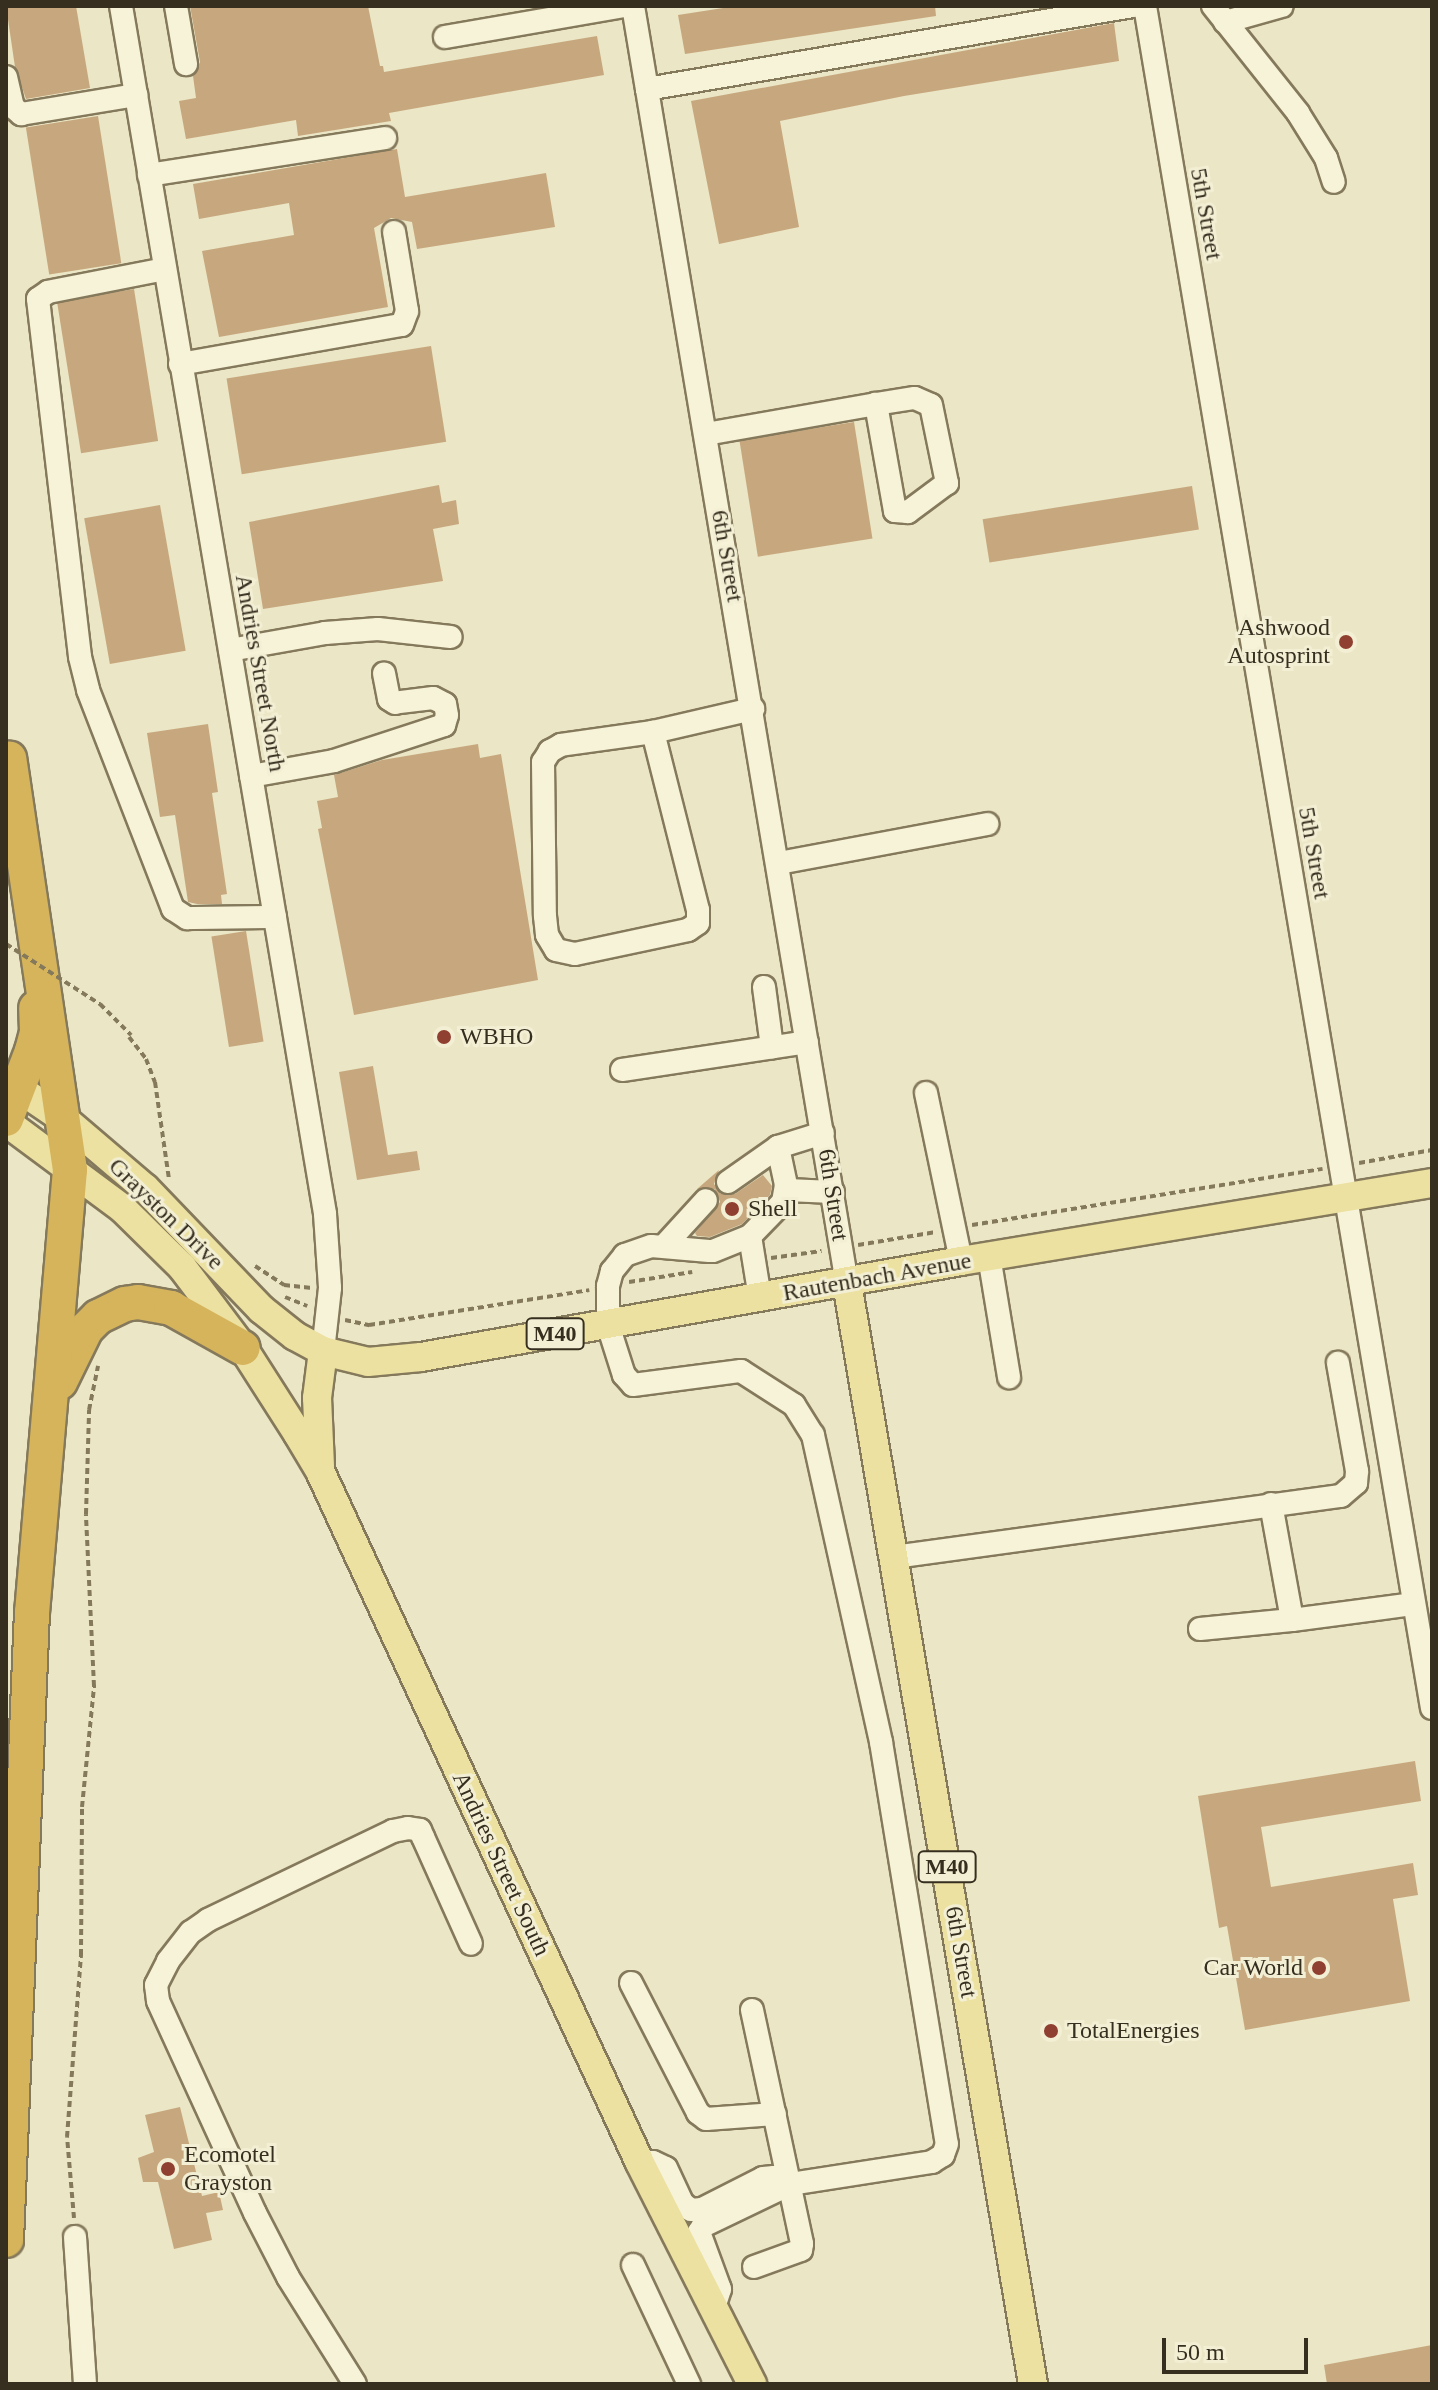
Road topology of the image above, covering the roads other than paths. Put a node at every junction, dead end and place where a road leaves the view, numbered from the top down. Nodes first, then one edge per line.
1 (121, 6) edge
2 (176, 6) edge
3 (625, 6) edge
4 (633, 6) edge
5 (1132, 6) edge
6 (1145, 6) edge
7 (1282, 6) edge
8 (1219, 14) edge
9 (445, 37) dead end
10 (186, 64) dead end
11 (6, 77) edge
12 (647, 89) junction
13 (136, 95) junction
14 (385, 138) dead end
15 (149, 175) junction
16 (1334, 182) dead end
17 (394, 232) dead end
18 (165, 269) junction
19 (180, 364) junction
20 (876, 404) junction
21 (706, 434) junction
22 (451, 637) dead end
23 (230, 650) junction
24 (384, 673) dead end
25 (753, 709) junction
26 (653, 732) junction
27 (7, 748) edge
28 (251, 776) junction
29 (987, 824) dead end
30 (779, 863) junction
31 (275, 917) junction
32 (764, 987) dead end
33 (807, 1042) junction
34 (772, 1047) junction
35 (622, 1070) dead end
36 (926, 1093) dead end
37 (10, 1103) edge
38 (65, 1120) junction
39 (823, 1133) junction
40 (778, 1147) junction
41 (70, 1170) junction
42 (728, 1182) dead end
43 (1432, 1183) edge
44 (787, 1190) junction
45 (833, 1192) junction
46 (1347, 1198) junction
47 (706, 1200) dead end
48 (750, 1236) junction
49 (664, 1246) junction
50 (989, 1256) junction
51 (961, 1261) junction
52 (847, 1283) junction
53 (760, 1298) junction
54 (608, 1325) junction
55 (243, 1348) junction
56 (323, 1351) junction
57 (1338, 1363) dead end
58 (1009, 1377) dead end
59 (48, 1411) junction
60 (320, 1471) junction
61 (1271, 1504) junction
62 (894, 1557) junction
63 (1414, 1604) junction
64 (1292, 1620) junction
65 (1200, 1629) dead end
66 (1432, 1708) edge
67 (471, 1944) dead end
68 (631, 1983) dead end
69 (752, 2010) dead end
70 (775, 2114) junction
71 (640, 2163) junction
72 (790, 2184) junction
73 (75, 2237) road end
74 (6, 2240) edge
75 (633, 2265) dead end
76 (754, 2267) dead end
77 (714, 2308) junction
78 (85, 2384) edge
79 (355, 2384) edge
80 (689, 2384) edge
81 (752, 2384) edge
82 (1033, 2384) edge

1 - 13 street, Andries Street North
2 - 10 street
3 - 9 street
4 - 12 street, 6th Street
5 - 12 street
6 - 46 street, 5th Street
7 - 8 street
8 - 16 street
11 - 13 street
12 - 21 street, 6th Street
13 - 15 street, Andries Street North
14 - 15 street
15 - 18 street, Andries Street North
17 - 19 street
18 - 19 street, Andries Street North
18 - 31 street
19 - 23 street, Andries Street North
20 - 20 street
20 - 21 street
21 - 25 street, 6th Street
22 - 23 street
23 - 28 street, Andries Street North
24 - 28 street
25 - 26 street
25 - 30 street, 6th Street
26 - 26 street
27 - 37 highway
27 - 38 highway
28 - 31 street, Andries Street North
29 - 30 street
30 - 33 street, 6th Street
31 - 56 street, Andries Street North
32 - 34 street
33 - 34 street
33 - 39 street, 6th Street
34 - 35 street
36 - 51 street
37 - 38 main road, Grayston Drive / M40
37 - 41 main road, Grayston Drive
38 - 41 highway
38 - 56 main road, Grayston Drive / M40
39 - 40 street
39 - 45 street, 6th Street
40 - 42 street
40 - 44 street
41 - 55 main road, Grayston Drive
41 - 59 highway
43 - 46 main road, Rautenbach Avenue
44 - 45 street
44 - 48 street
45 - 52 street, 6th Street
46 - 50 main road, Rautenbach Avenue
46 - 63 street, 5th Street
47 - 49 street
48 - 49 street
48 - 53 street
49 - 54 street
50 - 51 main road, Rautenbach Avenue
50 - 58 street
51 - 52 main road, Rautenbach Avenue
52 - 53 main road, Rautenbach Avenue / M40
52 - 62 main road, 6th Street / M40
53 - 54 main road, Rautenbach Avenue / M40
54 - 56 main road, Rautenbach Avenue / M40
54 - 72 street
55 - 59 highway
55 - 60 main road, Andries Street South
56 - 60 main road
57 - 61 street
59 - 74 highway
60 - 71 main road, Andries Street South
61 - 62 street
61 - 64 street
62 - 82 main road, 6th Street / M40
63 - 64 street
63 - 66 street, 5th Street
64 - 65 street
67 - 79 street
68 - 70 street
69 - 70 street
70 - 72 street
71 - 72 street
71 - 77 main road, Andries Street South
72 - 76 street
72 - 77 street
73 - 78 street
75 - 80 street
77 - 81 main road, Andries Street South

